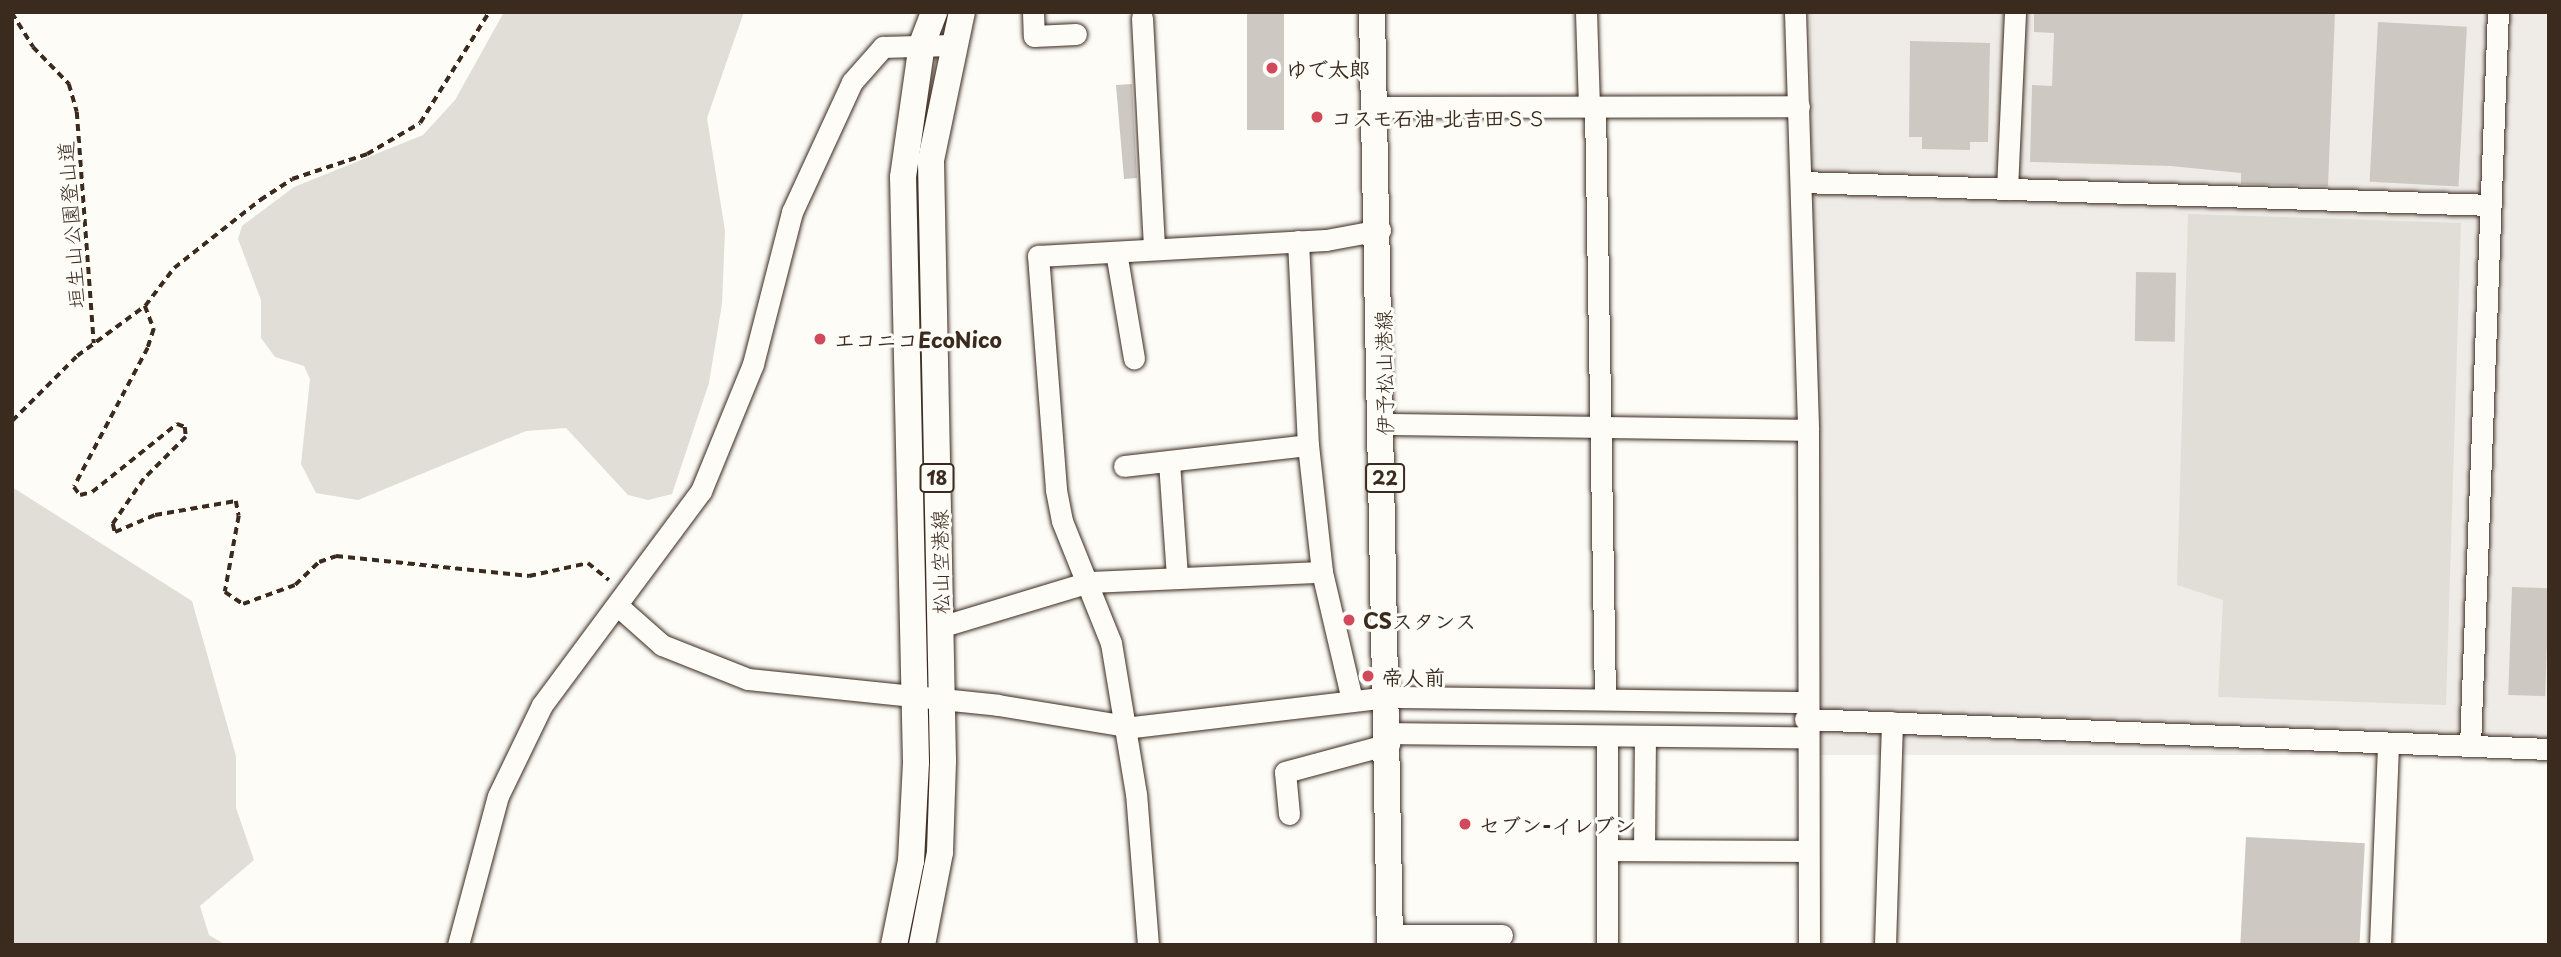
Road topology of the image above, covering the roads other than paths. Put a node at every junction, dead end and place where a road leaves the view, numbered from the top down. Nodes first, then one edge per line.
1 (934, 12) edge
2 (962, 12) edge
3 (1033, 12) edge
4 (1372, 12) edge
5 (1586, 12) edge
6 (1795, 12) edge
7 (2015, 12) edge
8 (2498, 12) edge
9 (1142, 18) dead end
10 (1076, 34) dead end
11 (922, 44) junction
12 (950, 45) junction
13 (1799, 106) junction
14 (1378, 107) junction
15 (1592, 107) junction
16 (1802, 182) junction
17 (2007, 189) junction
18 (2490, 205) junction
19 (1380, 230) junction
20 (1298, 241) junction
21 (1154, 248) junction
22 (1116, 253) junction
23 (1134, 358) dead end
24 (1384, 424) junction
25 (1602, 427) junction
26 (1808, 430) junction
27 (1308, 445) junction
28 (1169, 462) junction
29 (1124, 466) dead end
30 (1322, 572) junction
31 (1177, 576) junction
32 (1089, 582) junction
33 (622, 600) junction
34 (940, 627) junction
35 (915, 696) junction
36 (1389, 697) junction
37 (1605, 699) junction
38 (942, 700) junction
39 (1352, 701) junction
40 (1805, 720) junction
41 (1892, 722) junction
42 (1124, 725) junction
43 (1607, 736) junction
44 (1645, 736) junction
45 (1389, 739) junction
46 (2388, 743) junction
47 (2470, 746) junction
48 (2549, 750) edge
49 (1289, 814) dead end
50 (1607, 850) junction
51 (1644, 850) junction
52 (1807, 851) junction
53 (1502, 935) dead end
54 (1390, 940) edge
55 (458, 945) edge
56 (894, 945) edge
57 (922, 945) edge
58 (1148, 945) edge
59 (1607, 945) edge
60 (1809, 945) edge
61 (1885, 945) edge
62 (2380, 945) edge

1 - 11 main road, 松山空港線 / 18
2 - 12 main road, 松山空港線 / 18
3 - 10 street
4 - 14 main road, 伊予松山港線 / 22
5 - 15 street
6 - 13 street
7 - 17 street
8 - 18 street
9 - 21 street
11 - 12 street
11 - 33 street
11 - 35 main road, 松山空港線 / 18
12 - 34 main road, 松山空港線 / 18
13 - 15 street
13 - 16 street
14 - 15 street
14 - 19 main road, 伊予松山港線 / 22
15 - 25 street
16 - 17 street
16 - 26 street
17 - 18 street
18 - 47 street
19 - 20 street
19 - 24 main road, 伊予松山港線 / 22
20 - 21 street
20 - 27 street
21 - 22 street
22 - 23 street
22 - 32 street
24 - 25 street
24 - 36 main road, 伊予松山港線 / 22
25 - 26 street
25 - 37 street
26 - 40 street
27 - 28 street
27 - 30 street
28 - 29 street
28 - 31 street
30 - 31 street
30 - 39 street
31 - 32 street
32 - 34 street
32 - 42 street
33 - 35 street
33 - 55 street
34 - 38 main road, 松山空港線 / 18
35 - 38 street
35 - 56 main road, 松山空港線 / 18
36 - 37 street
36 - 39 street
36 - 45 main road, 伊予松山港線 / 22
37 - 40 street
38 - 42 street
38 - 57 main road, 松山空港線 / 18
39 - 42 street
40 - 41 street
40 - 44 street
40 - 52 street
41 - 46 street
41 - 61 street
42 - 58 street
43 - 44 street
43 - 45 street
43 - 50 street
44 - 51 street
45 - 49 street
45 - 54 main road, 伊予松山港線 / 22
46 - 47 street
46 - 62 street
47 - 48 street
50 - 51 street
50 - 59 street
51 - 52 street
52 - 60 street
53 - 54 street

